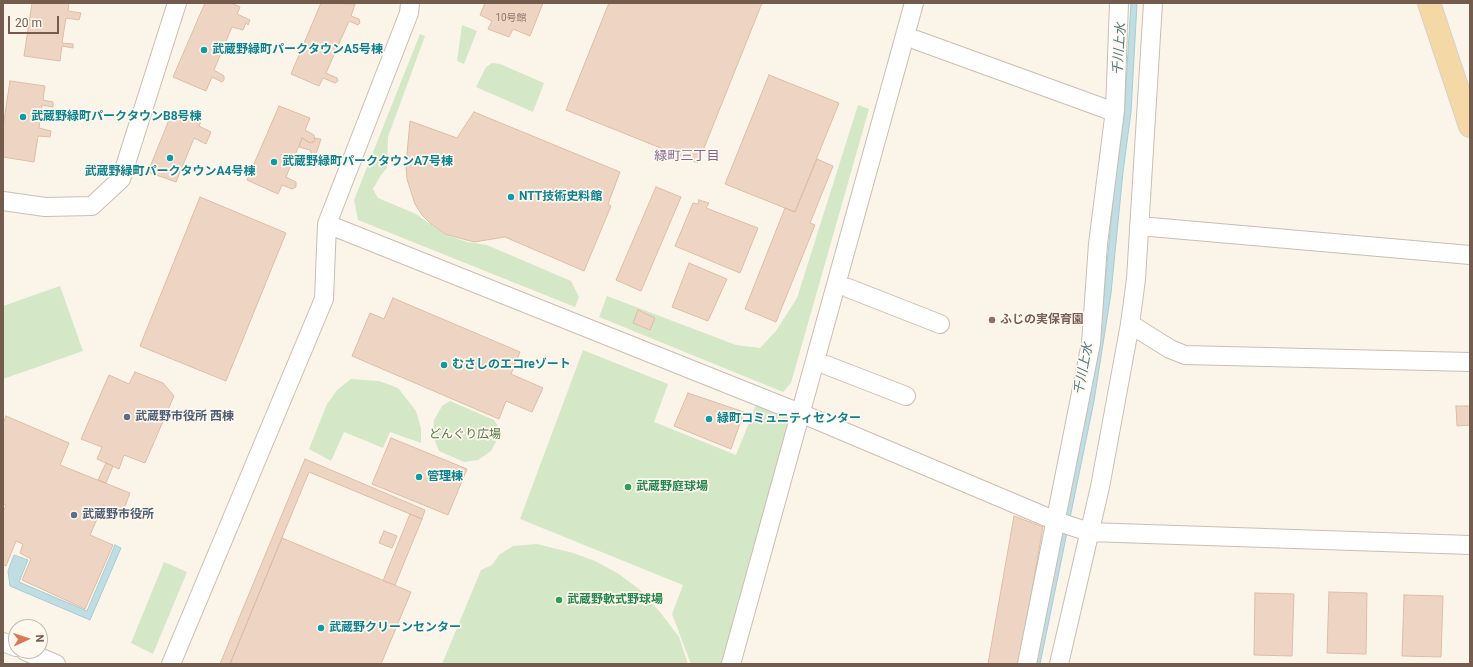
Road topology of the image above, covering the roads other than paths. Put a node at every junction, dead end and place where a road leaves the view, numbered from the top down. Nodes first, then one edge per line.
1 (177, 3) edge
2 (410, 3) edge
3 (914, 3) edge
4 (1119, 3) edge
5 (1153, 3) edge
6 (1429, 3) edge
7 (916, 40) dead end
8 (1115, 110) junction
9 (1470, 126) edge
10 (3, 201) edge
11 (327, 224) junction
12 (1139, 226) junction
13 (1470, 255) edge
14 (848, 288) dead end
15 (940, 324) dead end
16 (1130, 324) junction
17 (1470, 362) edge
18 (826, 365) dead end
19 (906, 396) dead end
20 (800, 413) junction
21 (1063, 523) junction
22 (1089, 532) junction
23 (1470, 545) edge
24 (44, 659) edge
25 (56, 664) edge
26 (171, 664) edge
27 (731, 664) edge
28 (1026, 664) edge
29 (1059, 664) edge

1 - 10 street
2 - 11 street
3 - 20 street
4 - 8 street
5 - 12 street
6 - 9 main road
7 - 8 street
8 - 21 street
11 - 20 street
11 - 26 street
12 - 13 street
12 - 16 street
14 - 15 street
16 - 17 street
16 - 22 street
18 - 19 street
20 - 21 street
20 - 27 street
21 - 22 street
21 - 28 street
22 - 23 street
22 - 29 street
24 - 25 street

